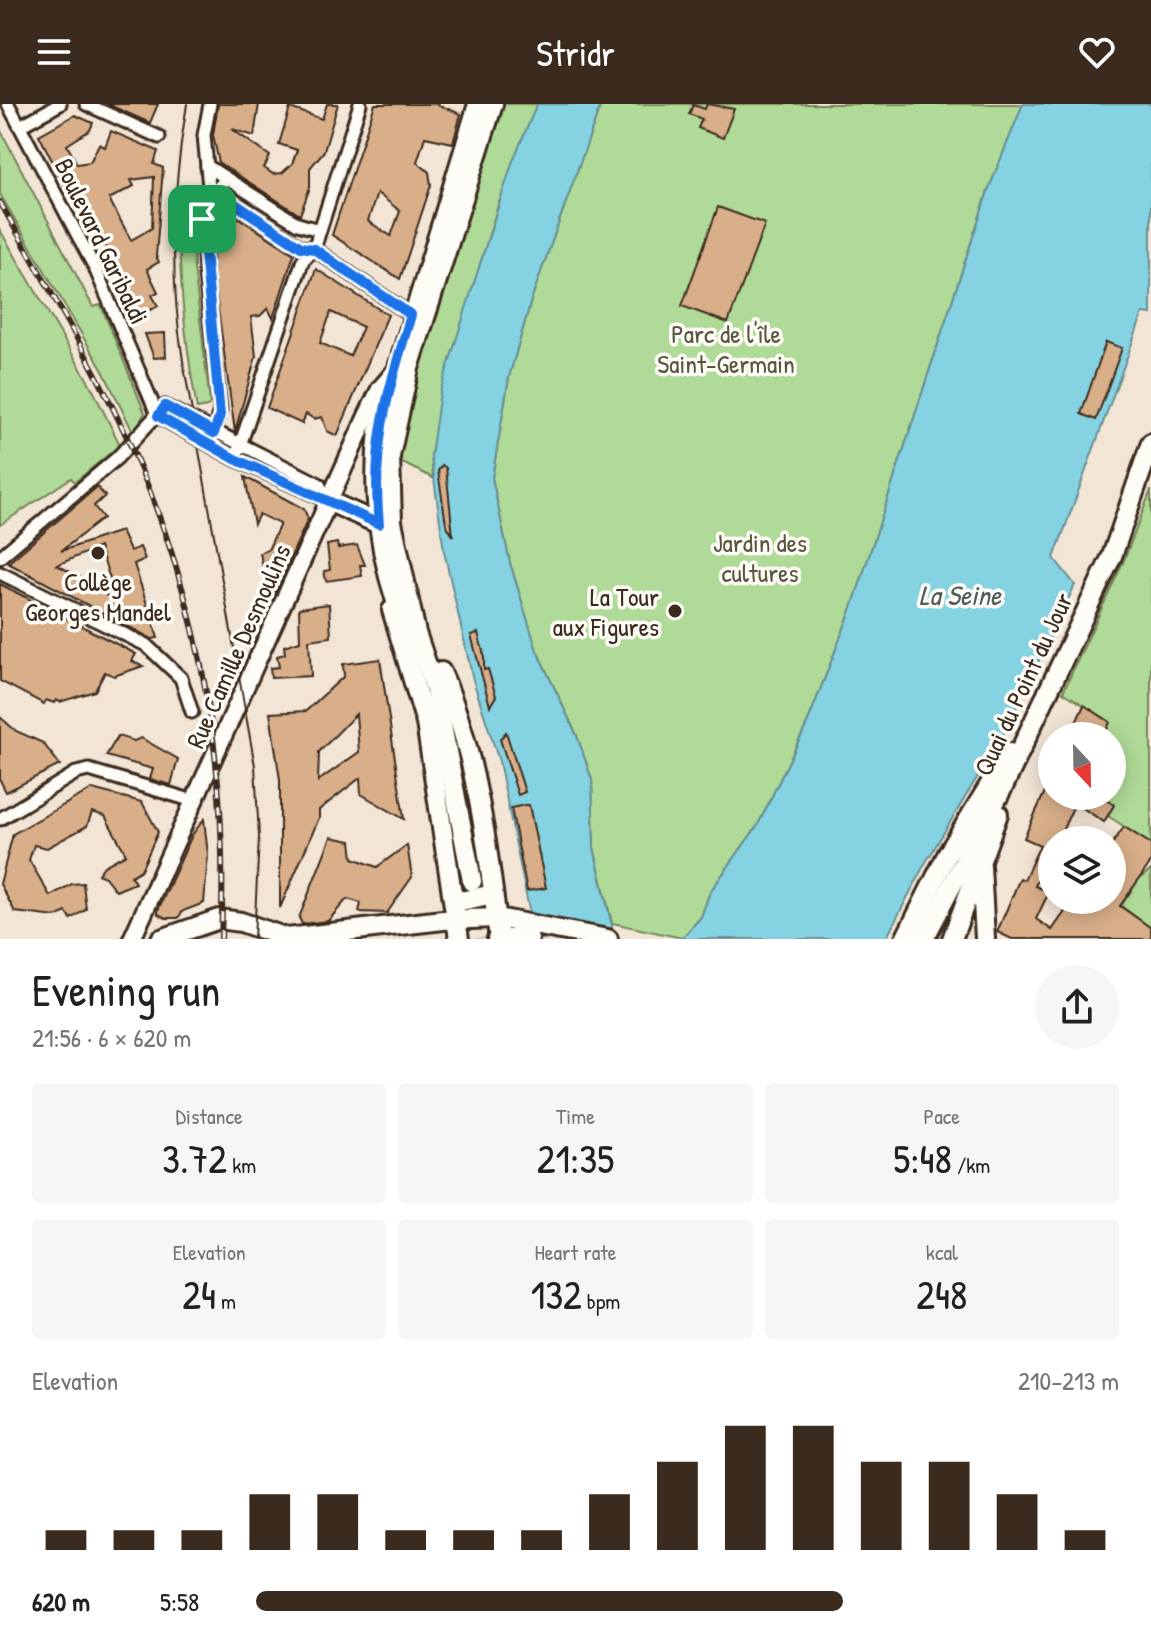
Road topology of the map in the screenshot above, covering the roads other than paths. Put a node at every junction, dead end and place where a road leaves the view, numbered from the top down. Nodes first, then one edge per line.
1 (8, 104) edge
2 (60, 104) edge
3 (86, 104) edge
4 (210, 104) edge
5 (360, 104) edge
6 (478, 104) edge
7 (493, 104) edge
8 (486, 125) junction
9 (20, 126) junction
10 (159, 137) dead end
11 (207, 166) junction
12 (226, 179) junction
13 (210, 198) junction
14 (319, 230) junction
15 (314, 249) junction
16 (411, 315) junction
17 (392, 375) junction
18 (162, 411) junction
19 (214, 433) junction
20 (1151, 443) edge
21 (209, 445) junction
22 (237, 453) junction
23 (328, 501) junction
24 (379, 524) junction
25 (0, 557) edge
26 (0, 573) edge
27 (399, 590) junction
28 (192, 712) dead end
29 (1026, 741) junction
30 (1004, 785) junction
31 (194, 801) junction
32 (0, 818) edge
33 (981, 863) junction
34 (472, 881) tunnel mouth
35 (493, 894) junction
36 (454, 897) junction
37 (497, 918) junction
38 (457, 919) junction
39 (524, 933) edge
40 (132, 939) edge
41 (161, 939) edge
42 (459, 939) edge
43 (499, 939) edge
44 (608, 939) edge
45 (905, 939) edge
46 (924, 939) edge
47 (952, 939) edge
48 (985, 939) edge

1 - 9 street, Boulevard Garibaldi
2 - 9 street
3 - 10 street
4 - 11 street
5 - 14 street
6 - 8 main road
6 - 16 main road
7 - 8 main road
8 - 27 main road
9 - 18 street, Boulevard Garibaldi
11 - 12 street
11 - 13 street
12 - 13 street
12 - 14 street
13 - 15 street
13 - 19 street
14 - 15 street
15 - 16 street
15 - 22 street
16 - 17 main road
17 - 23 street, Rue Camille Desmoulins
17 - 24 main road
18 - 19 street
18 - 21 street
18 - 25 street
19 - 21 street
19 - 22 street
20 - 29 main road, Quai du Point du Jour
21 - 22 street
22 - 23 street
23 - 24 main road
23 - 31 street, Rue Camille Desmoulins
24 - 27 main road
26 - 28 street
27 - 34 main road
27 - 35 main road
27 - 36 main road
29 - 30 main road, Quai du Point du Jour
29 - 45 main road
30 - 33 main road
30 - 46 main road, Quai du Point du Jour
31 - 32 street
31 - 40 street, Rue Camille Desmoulins
33 - 47 main road
33 - 48 main road
35 - 36 main road
35 - 37 main road
36 - 38 main road
37 - 38 main road
37 - 39 main road
37 - 43 main road
38 - 41 main road
38 - 42 main road
39 - 43 main road
39 - 44 main road

